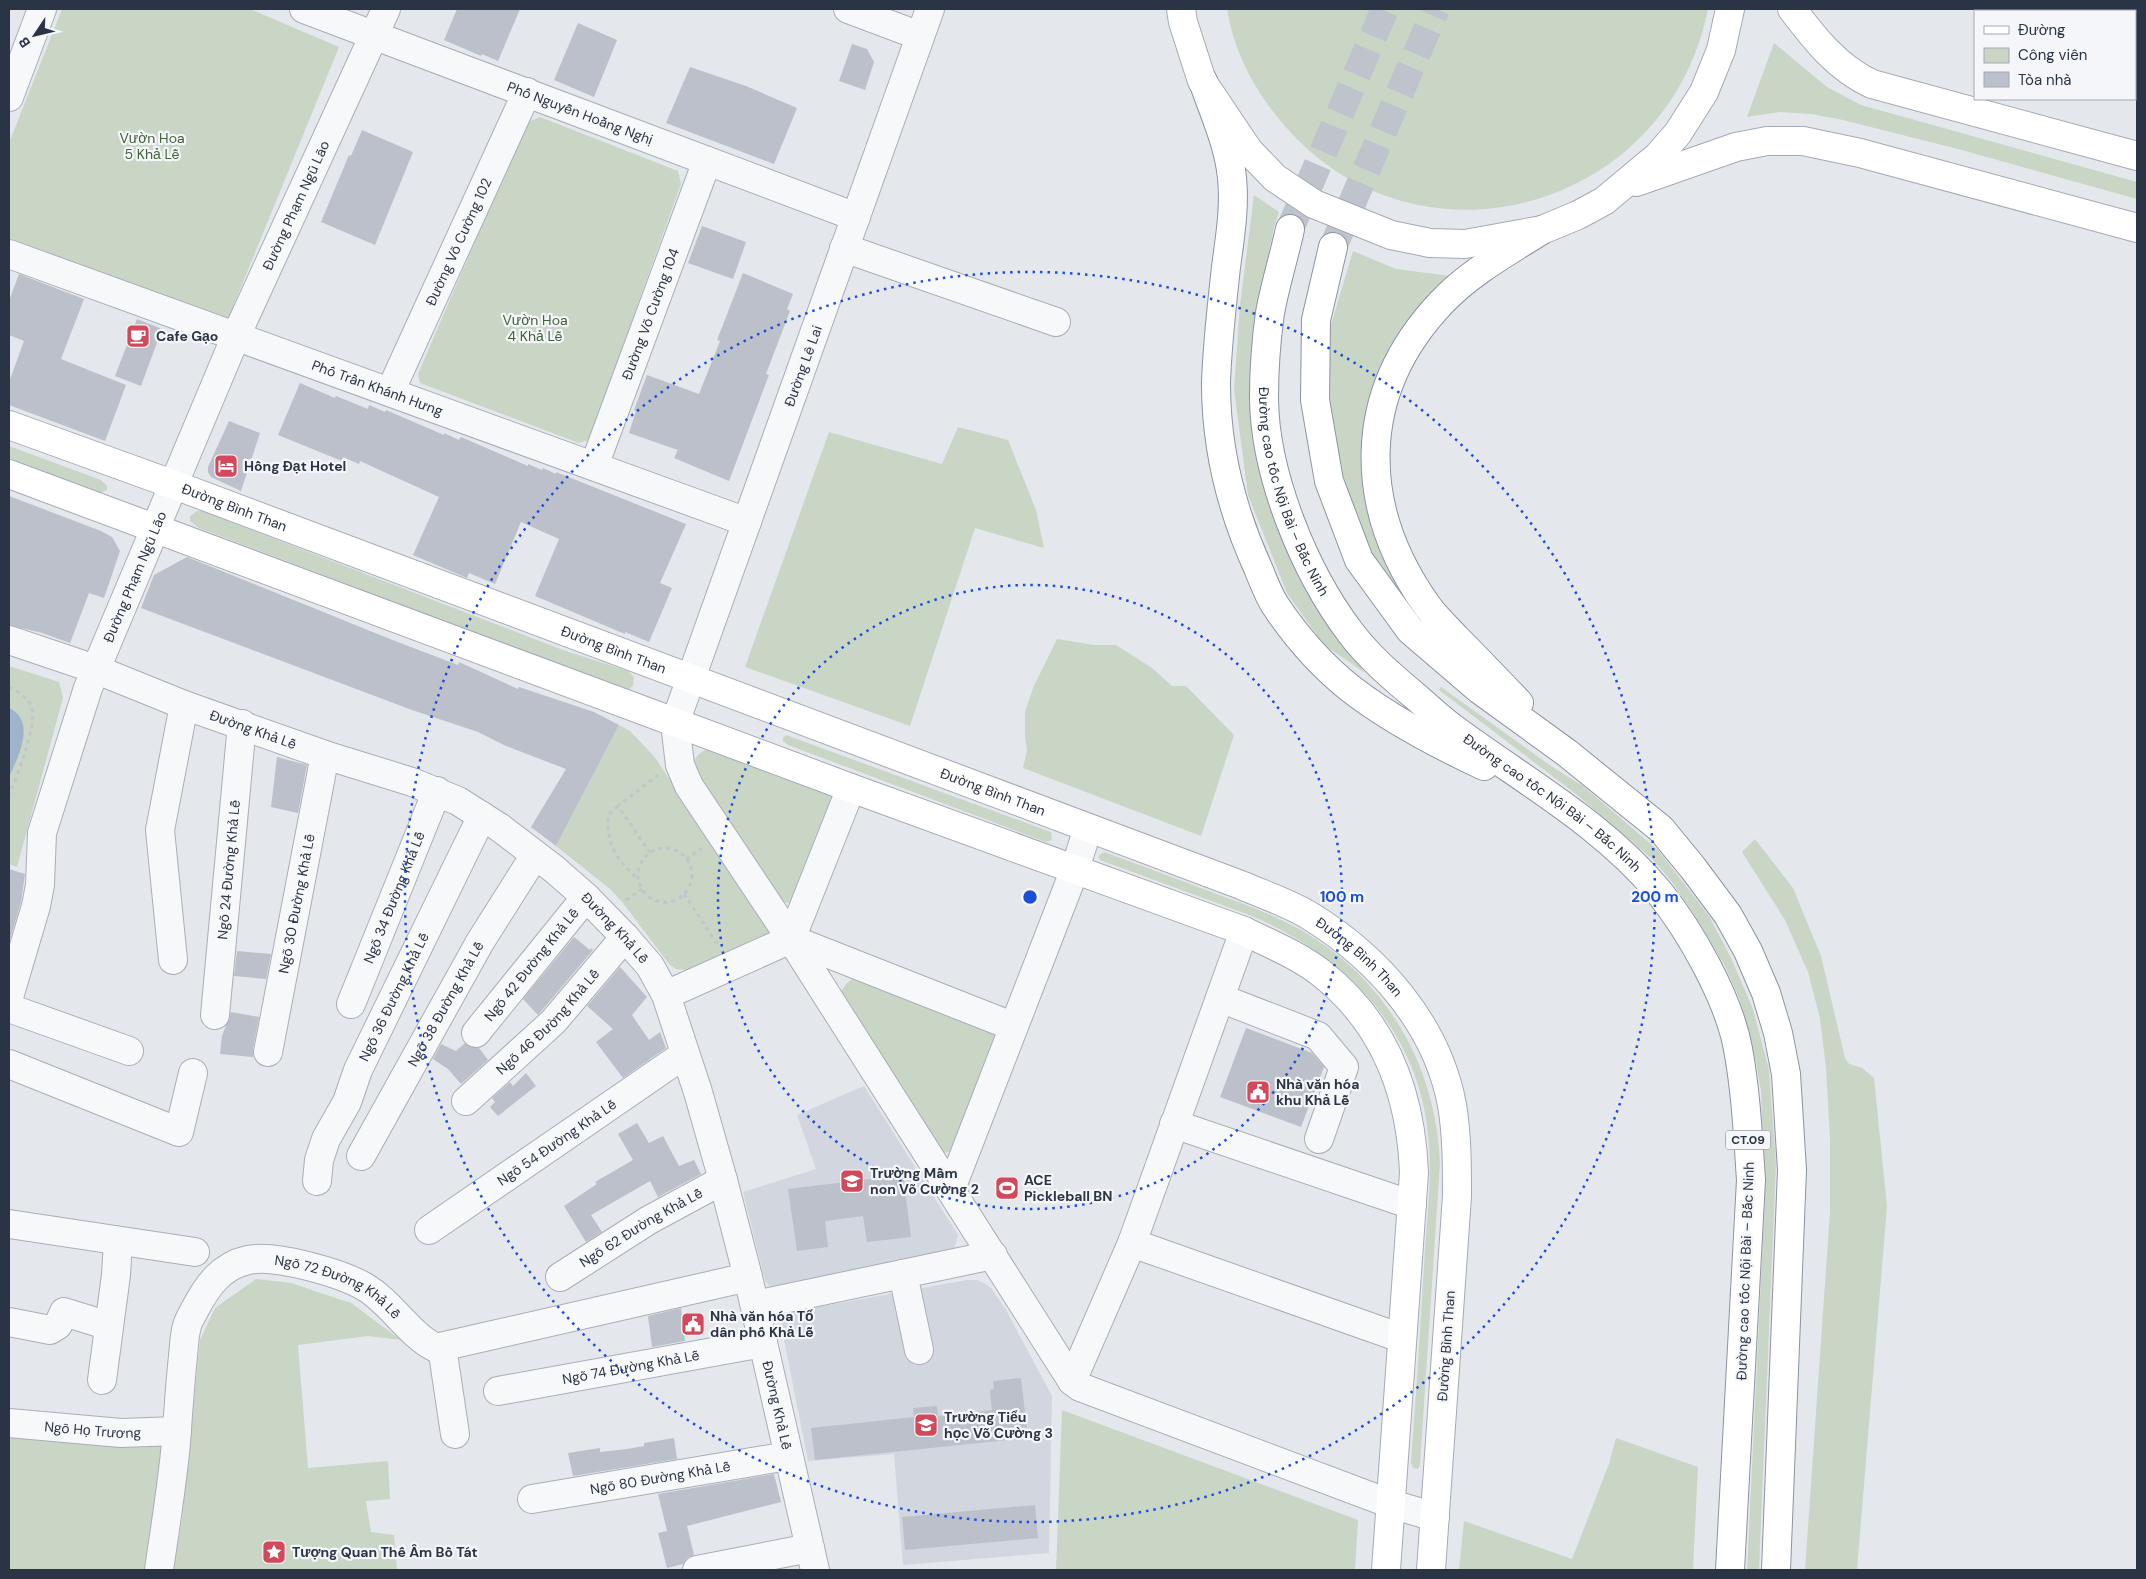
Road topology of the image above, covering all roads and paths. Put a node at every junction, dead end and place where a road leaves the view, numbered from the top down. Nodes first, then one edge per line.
1 (42, 9) edge
2 (304, 9) edge
3 (386, 9) edge
4 (848, 9) edge
5 (930, 9) edge
6 (1730, 9) edge
7 (1792, 9) edge
8 (1180, 13) edge
9 (374, 36) junction
10 (920, 36) junction
11 (1203, 82) junction
12 (527, 92) junction
13 (9, 97) edge
14 (2137, 156) edge
15 (707, 160) junction
16 (1621, 188) junction
17 (856, 217) junction
18 (2137, 228) edge
19 (1290, 230) tunnel mouth
20 (1542, 230) junction
21 (1333, 247) tunnel mouth
22 (844, 248) junction
23 (9, 254) edge
24 (1056, 322) dead end
25 (236, 336) junction
26 (390, 392) junction
27 (9, 425) edge
28 (594, 466) junction
29 (9, 474) edge
30 (172, 484) junction
31 (747, 522) junction
32 (154, 528) junction
33 (9, 640) edge
34 (95, 669) junction
35 (690, 679) junction
36 (9, 687) edge
37 (184, 705) junction
38 (675, 723) junction
39 (242, 724) junction
40 (1568, 753) junction
41 (325, 755) junction
42 (660, 774) dead end
43 (851, 788) junction
44 (437, 791) junction
45 (9, 795) edge
46 (1550, 797) junction
47 (618, 806) junction
48 (482, 816) junction
49 (1088, 828) junction
50 (708, 844) dead end
51 (650, 853) junction
52 (535, 855) junction
53 (686, 859) junction
54 (1074, 869) junction
55 (638, 879) junction
56 (643, 889) junction
57 (684, 894) junction
58 (586, 897) junction
59 (626, 900) dead end
60 (1244, 931) junction
61 (625, 938) junction
62 (791, 939) junction
63 (722, 952) dead end
64 (173, 960) dead end
65 (666, 996) junction
66 (9, 997) edge
67 (1220, 998) junction
68 (351, 1004) dead end
69 (9, 1008) edge
70 (215, 1015) dead end
71 (1012, 1026) junction
72 (476, 1033) dead end
73 (129, 1051) dead end
74 (268, 1052) dead end
75 (685, 1054) junction
76 (9, 1064) edge
77 (192, 1073) dead end
78 (466, 1101) dead end
79 (1174, 1124) junction
80 (1319, 1139) dead end
81 (361, 1156) dead end
82 (723, 1180) junction
83 (317, 1181) dead end
84 (951, 1189) junction
85 (1412, 1205) junction
86 (9, 1224) edge
87 (429, 1230) dead end
88 (118, 1241) junction
89 (1132, 1242) junction
90 (195, 1252) dead end
91 (993, 1255) junction
92 (903, 1274) junction
93 (560, 1276) dead end
94 (748, 1277) junction
95 (754, 1305) junction
96 (9, 1322) edge
97 (109, 1326) junction
98 (1401, 1338) junction
99 (763, 1343) junction
100 (442, 1348) junction
101 (919, 1350) dead end
102 (102, 1380) dead end
103 (1072, 1381) junction
104 (498, 1392) dead end
105 (9, 1423) edge
106 (177, 1431) junction
107 (455, 1434) dead end
108 (788, 1456) junction
109 (532, 1498) dead end
110 (1391, 1504) junction
111 (1434, 1516) junction
112 (813, 1559) edge
113 (159, 1570) edge
114 (697, 1570) edge
115 (1386, 1570) edge
116 (1431, 1570) edge
117 (1730, 1570) edge
118 (1776, 1570) edge

1 - 13 street
2 - 9 street, Phố Nguyễn Hoằng Nghị
3 - 9 street, Đường Phạm Ngũ Lão
4 - 10 street
5 - 10 street, Đường Lê Lai
6 - 16 main road
7 - 14 main road
8 - 11 main road
9 - 12 street, Phố Nguyễn Hoằng Nghị
9 - 25 street, Đường Phạm Ngũ Lão
10 - 17 street, Đường Lê Lai
11 - 20 main road
11 - 46 main road
12 - 15 street, Phố Nguyễn Hoằng Nghị
12 - 26 street, Đường Võ Cường 102
15 - 17 street, Phố Nguyễn Hoằng Nghị
15 - 28 street, Đường Võ Cường 104
16 - 18 main road
16 - 20 main road
17 - 22 street, Đường Lê Lai
19 - 46 main road, Đường cao tốc Nội Bài – Bắc Ninh
20 - 40 main road
21 - 40 main road
22 - 24 street
22 - 31 street, Đường Lê Lai
23 - 25 street, Phố Trần Khánh Hưng
25 - 26 street, Phố Trần Khánh Hưng
25 - 30 street, Đường Phạm Ngũ Lão
26 - 28 street, Phố Trần Khánh Hưng
27 - 30 main road, Đường Bình Than
28 - 31 street, Phố Trần Khánh Hưng
29 - 32 main road
30 - 32 street, Đường Phạm Ngũ Lão
30 - 35 main road, Đường Bình Than
31 - 35 street, Đường Lê Lai
32 - 34 street, Đường Phạm Ngũ Lão
32 - 38 main road
33 - 34 street, Đường Khả Lễ
34 - 37 street, Đường Khả Lễ
34 - 66 street, Đường Phạm Ngũ Lão
35 - 38 street, Đường Lê Lai
35 - 49 main road, Đường Bình Than
36 - 45 path
37 - 39 street, Đường Khả Lễ
37 - 64 street
38 - 43 main road
38 - 62 street
39 - 41 street, Đường Khả Lễ
39 - 70 street, Ngõ 24 Đường Khả Lễ
40 - 118 main road, CT.09
41 - 44 street, Đường Khả Lễ
41 - 74 street, Ngõ 30 Đường Khả Lễ
42 - 47 path
43 - 54 main road
43 - 62 street
44 - 48 street, Đường Khả Lễ
44 - 68 street, Ngõ 34 Đường Khả Lễ
46 - 117 main road, Đường cao tốc Nội Bài – Bắc Ninh / CT.09
47 - 51 path
47 - 55 path
48 - 52 street, Đường Khả Lễ
48 - 83 street, Ngõ 36 Đường Khả Lễ
49 - 54 street
49 - 111 main road, Đường Bình Than
50 - 53 path
51 - 53 path
51 - 55 path
52 - 58 street, Đường Khả Lễ
52 - 81 street, Ngõ 38 Đường Khả Lễ
53 - 57 path
54 - 60 main road
54 - 71 street
55 - 56 path
56 - 57 path
56 - 59 path
57 - 63 path
58 - 61 street, Đường Khả Lễ
58 - 72 street, Ngõ 42 Đường Khả Lễ
60 - 67 street
60 - 85 main road
61 - 65 street, Đường Khả Lễ
61 - 78 street, Ngõ 46 Đường Khả Lễ
62 - 65 street
62 - 71 street
62 - 84 street
65 - 75 street, Đường Khả Lễ
67 - 79 street
67 - 80 street
69 - 73 street
71 - 84 street
75 - 82 street, Đường Khả Lễ
75 - 87 street, Ngõ 54 Đường Khả Lễ
76 - 77 street
79 - 85 street
79 - 89 street
82 - 93 street, Ngõ 62 Đường Khả Lễ
82 - 94 street, Đường Khả Lễ
84 - 91 street
85 - 98 main road
86 - 88 street
88 - 90 street
88 - 97 street
89 - 98 street
89 - 103 street
91 - 92 street
91 - 103 street
92 - 95 street
92 - 101 street
94 - 95 street, Đường Khả Lễ
94 - 100 street
95 - 99 street, Đường Khả Lễ
96 - 97 street
97 - 102 street
98 - 110 main road
99 - 104 street, Ngõ 74 Đường Khả Lễ
99 - 108 street, Đường Khả Lễ
100 - 106 street, Ngõ 72 Đường Khả Lễ
100 - 107 street
103 - 110 street
105 - 106 street, Ngõ Họ Trương
106 - 113 street, Ngõ 72 Đường Khả Lễ
108 - 109 street, Ngõ 80 Đường Khả Lễ
108 - 112 street, Đường Khả Lễ
110 - 111 street
110 - 115 main road
111 - 116 main road, Đường Bình Than
112 - 114 street

